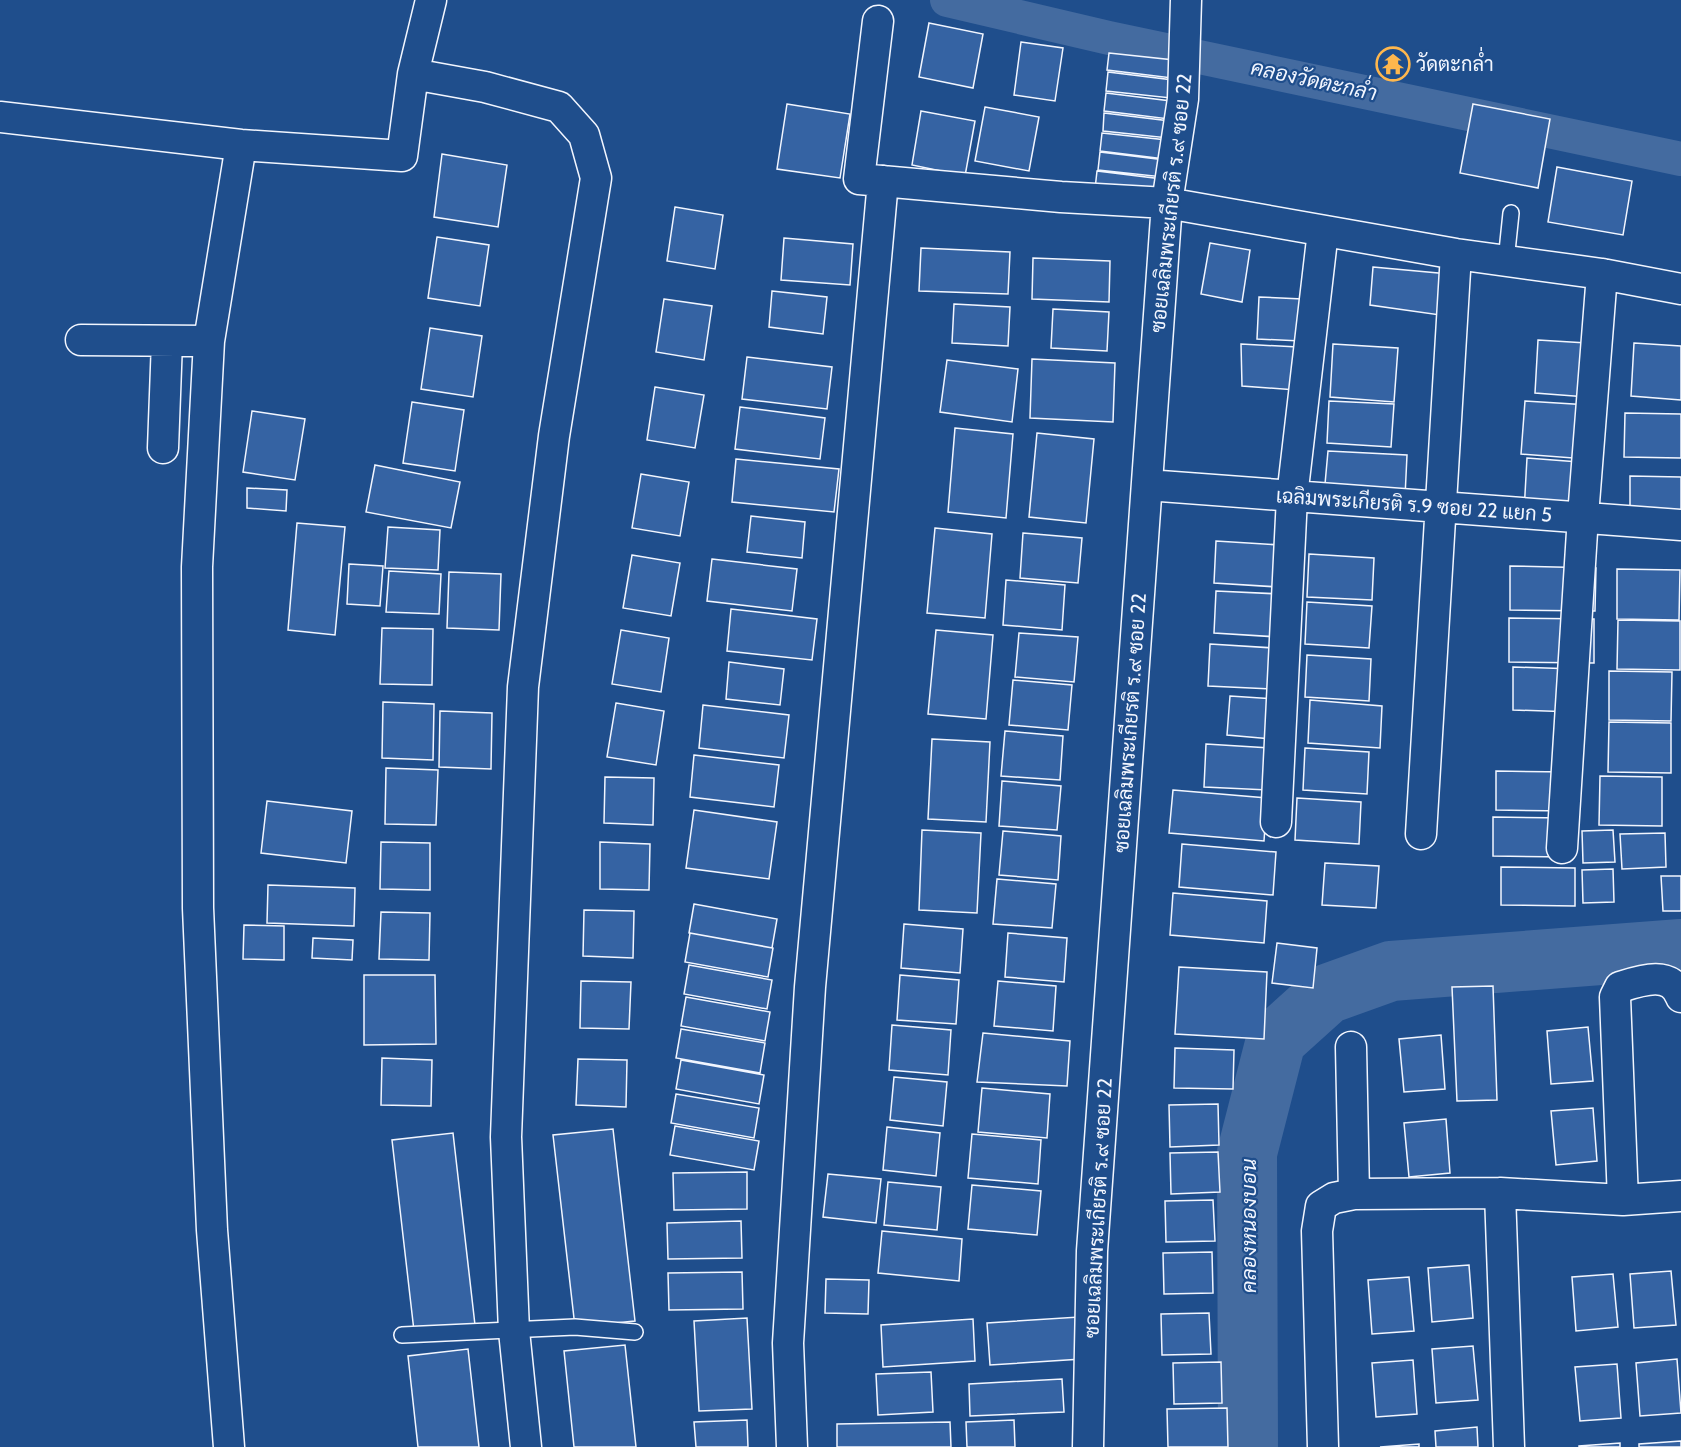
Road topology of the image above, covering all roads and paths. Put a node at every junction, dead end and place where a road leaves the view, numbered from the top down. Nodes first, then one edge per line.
1 (431, 0) edge
2 (1186, 0) edge
3 (878, 21) dead end
4 (413, 74) junction
5 (0, 117) edge
6 (241, 145) junction
7 (883, 181) junction
8 (1167, 203) junction
9 (1511, 213) dead end
10 (1323, 231) junction
11 (1456, 254) junction
12 (1506, 261) junction
13 (1602, 274) junction
14 (1681, 290) edge
15 (81, 340) dead end
16 (167, 341) junction
17 (209, 341) junction
18 (163, 448) dead end
19 (1147, 485) junction
20 (1292, 497) junction
21 (1439, 506) junction
22 (1583, 516) junction
23 (1681, 525) edge
24 (1276, 822) dead end
25 (1421, 834) dead end
26 (1562, 848) dead end
27 (1681, 997) edge
28 (1351, 1047) dead end
29 (1500, 1193) junction
30 (1354, 1194) junction
31 (1681, 1196) edge
32 (1623, 1200) junction
33 (514, 1331) junction
34 (634, 1332) dead end
35 (402, 1335) dead end
36 (229, 1447) edge
37 (526, 1447) edge
38 (792, 1447) edge
39 (1088, 1447) edge
40 (1323, 1447) edge
41 (1509, 1447) edge

1 - 4 street
2 - 8 street, ซอยเฉลิมพระเกียรติ ร.๙ ซอย 22
3 - 7 street
4 - 6 street
4 - 33 street
5 - 6 street
6 - 17 street
7 - 8 street
7 - 38 street
8 - 10 street
8 - 19 street, ซอยเฉลิมพระเกียรติ ร.๙ ซอย 22
9 - 12 lane
10 - 11 street
10 - 20 street
11 - 12 street
11 - 21 street
12 - 13 street
13 - 14 street
13 - 22 street
15 - 16 street
16 - 17 street
16 - 18 street
17 - 36 street
19 - 20 street, เฉลิมพระเกียรติ ร.9 ซอย 22 แยก 5
19 - 39 street, ซอยเฉลิมพระเกียรติ ร.๙ ซอย 22
20 - 21 street, เฉลิมพระเกียรติ ร.9 ซอย 22 แยก 5
20 - 24 street
21 - 22 street, เฉลิมพระเกียรติ ร.9 ซอย 22 แยก 5
21 - 25 street
22 - 23 street, เฉลิมพระเกียรติ ร.9 ซอย 22 แยก 5
22 - 26 street
27 - 32 street
28 - 30 street
29 - 30 street
29 - 32 street
29 - 41 street
30 - 40 street
31 - 32 street
33 - 34 lane
33 - 35 lane
33 - 37 street

